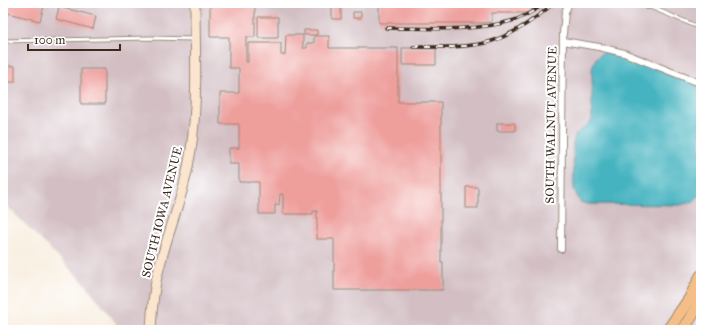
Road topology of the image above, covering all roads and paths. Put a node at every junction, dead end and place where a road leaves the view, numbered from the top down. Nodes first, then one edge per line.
1 (195, 3) edge
2 (569, 3) edge
3 (648, 5) edge
4 (696, 26) dead end
5 (195, 39) junction
6 (563, 40) junction
7 (3, 41) edge
8 (697, 82) dead end
9 (561, 249) dead end
10 (701, 276) edge
11 (701, 301) edge
12 (151, 330) edge
13 (668, 330) edge
14 (683, 330) edge

1 - 5 main road, SOUTH IOWA AVENUE
2 - 6 street, SOUTH WALNUT AVENUE
3 - 4 lane
5 - 7 lane
5 - 12 main road, SOUTH IOWA AVENUE
6 - 8 street
6 - 9 street, SOUTH WALNUT AVENUE
10 - 13 highway
11 - 14 highway

